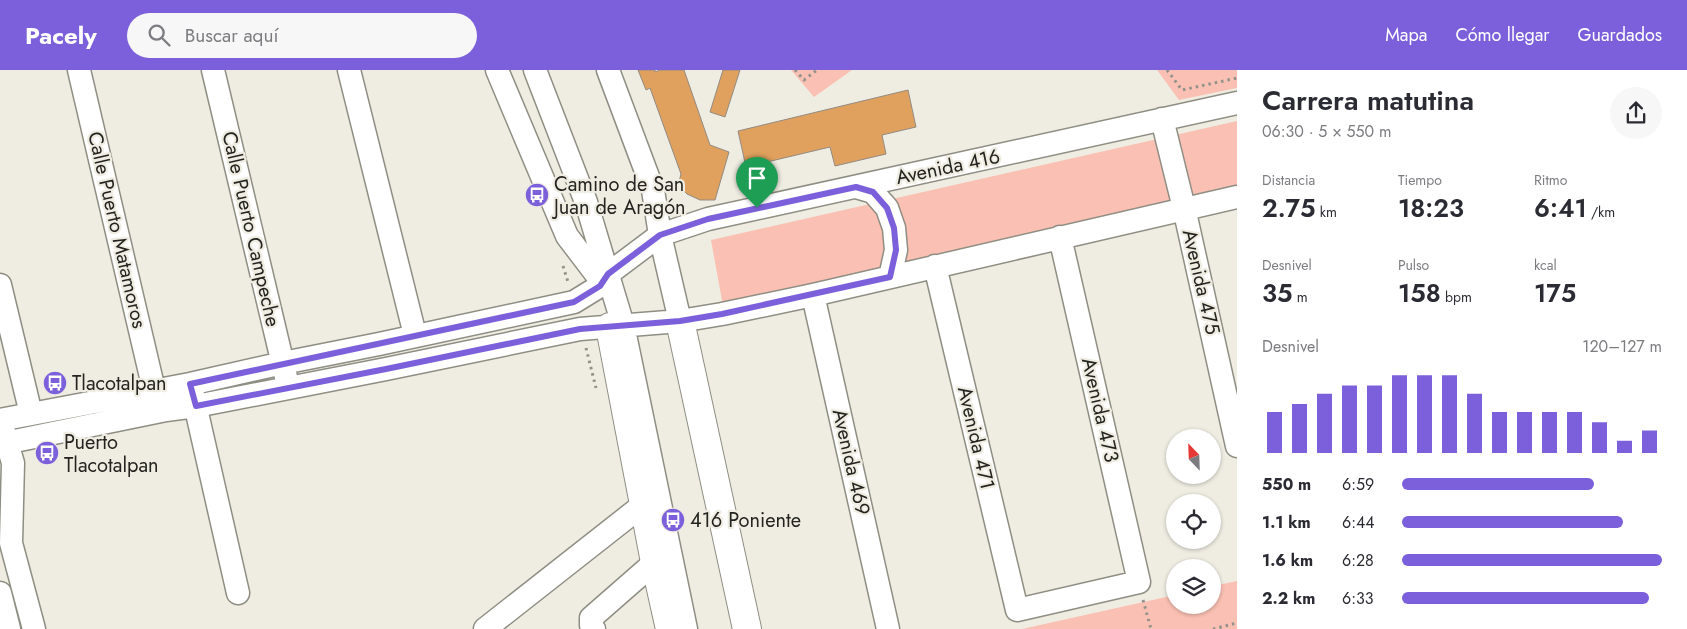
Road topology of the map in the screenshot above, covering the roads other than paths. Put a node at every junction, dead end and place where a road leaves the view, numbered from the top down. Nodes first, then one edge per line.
1 (79, 70) edge
2 (213, 70) edge
3 (349, 70) edge
4 (497, 70) edge
5 (521, 70) edge
6 (535, 70) edge
7 (608, 70) edge
8 (1237, 103) edge
9 (1162, 119) junction
10 (856, 187) junction
11 (1237, 197) edge
12 (1184, 208) junction
13 (660, 235) junction
14 (1060, 237) junction
15 (935, 266) junction
16 (890, 277) junction
17 (601, 278) junction
18 (0, 285) edge
19 (813, 295) junction
20 (680, 321) junction
21 (616, 326) junction
22 (455, 327) junction
23 (415, 336) junction
24 (379, 344) junction
25 (461, 353) junction
26 (283, 363) junction
27 (386, 369) junction
28 (190, 384) junction
29 (288, 388) junction
30 (154, 390) junction
31 (92, 402) junction
32 (196, 406) junction
33 (31, 414) junction
34 (0, 421) edge
35 (98, 424) junction
36 (4, 443) edge
37 (1237, 446) edge
38 (644, 504) junction
39 (655, 562) junction
40 (0, 593) edge
41 (238, 593) dead end
42 (1017, 610) joint
43 (9, 629) edge
44 (34, 629) edge
45 (485, 629) edge
46 (594, 629) edge
47 (670, 629) edge
48 (686, 629) edge
49 (747, 629) edge
50 (888, 629) edge

1 - 30 street, Calle Puerto Matamoros
2 - 26 street, Calle Puerto Campeche
3 - 23 street
4 - 17 street
5 - 17 street
6 - 17 street
7 - 13 street
8 - 9 street, Avenida 416
9 - 10 street, Avenida 416
9 - 12 street, Avenida 475
10 - 13 street, Avenida 416
10 - 16 street
11 - 12 street
12 - 14 street
12 - 37 street, Avenida 475
13 - 17 street, Avenida 416
13 - 20 street
14 - 15 street
14 - 42 street, Avenida 473
15 - 16 street
15 - 42 street, Avenida 471
16 - 19 street
17 - 21 street
17 - 22 street, Avenida 416
18 - 33 street
19 - 20 street
19 - 50 street, Avenida 469
20 - 21 street
20 - 49 main road
21 - 25 street
21 - 38 main road
21 - 48 street
22 - 23 street, Avenida 416
22 - 25 street
23 - 24 street, Avenida 416
24 - 26 street, Avenida 416
24 - 27 street
25 - 27 street
26 - 28 street, Avenida 416
26 - 29 street, Calle Puerto Campeche
27 - 29 street
28 - 30 street, Avenida 416
28 - 32 street
29 - 32 street
30 - 31 street, Avenida 416
31 - 33 street, Avenida 416
31 - 35 street
32 - 35 street
32 - 41 street
33 - 34 street, Avenida 416
34 - 36 street
35 - 36 street
36 - 44 street
38 - 39 main road
38 - 45 street
39 - 46 street
39 - 47 main road
40 - 43 street

